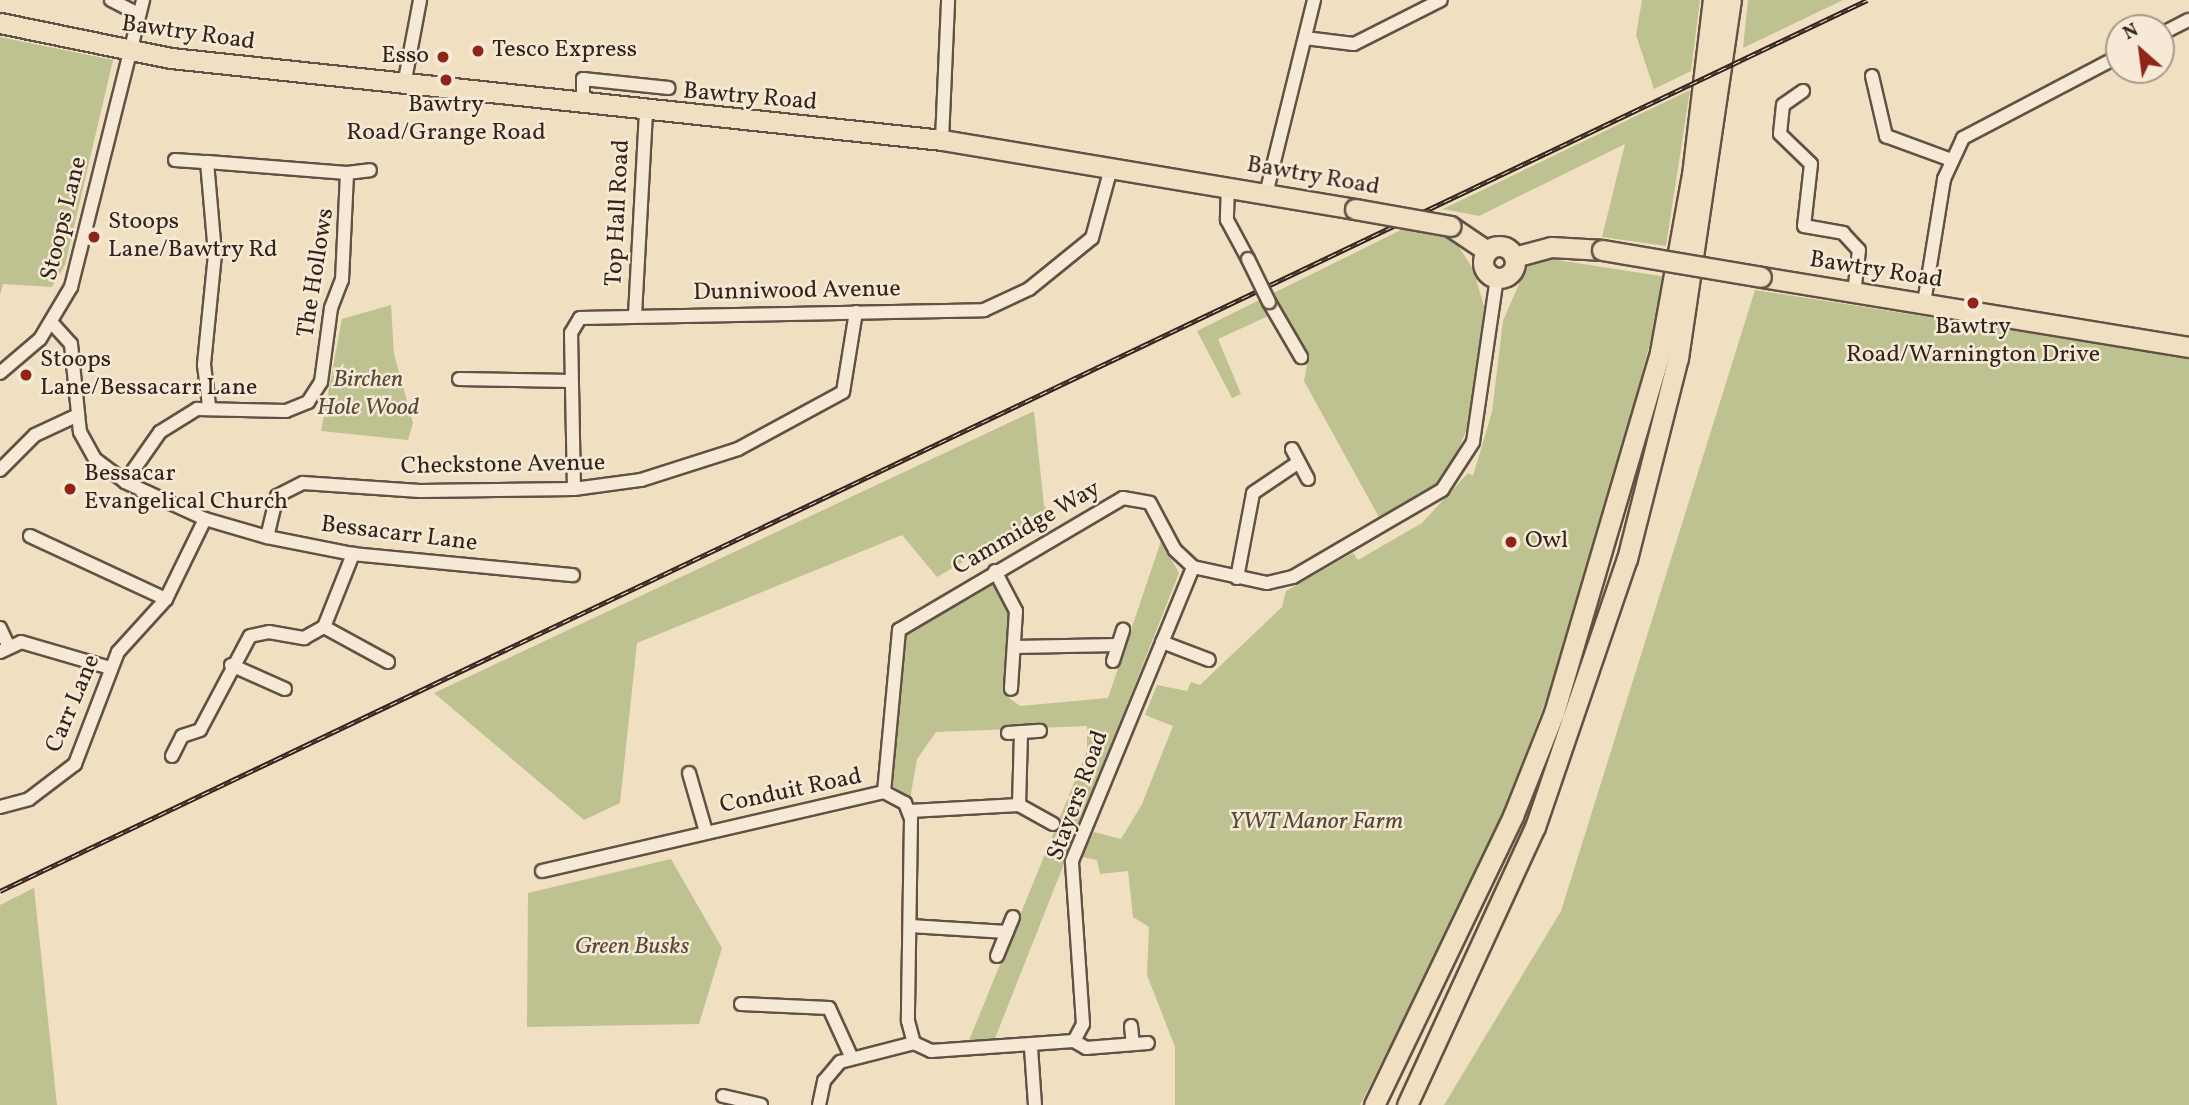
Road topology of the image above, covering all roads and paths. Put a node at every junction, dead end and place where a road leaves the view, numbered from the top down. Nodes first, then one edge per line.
1 (111, 0) edge
2 (143, 0) edge
3 (421, 0) edge
4 (948, 0) edge
5 (1314, 0) edge
6 (1441, 0) edge
7 (1713, 0) edge
8 (1731, 0) edge
9 (139, 14) junction
10 (0, 23) edge
11 (1305, 38) junction
12 (126, 51) junction
13 (2105, 63) edge
14 (1872, 76) dead end
15 (404, 85) junction
16 (669, 88) dead end
17 (1803, 91) dead end
18 (583, 106) junction
19 (646, 113) junction
20 (942, 140) junction
21 (175, 159) dead end
22 (1950, 159) junction
23 (208, 162) junction
24 (1111, 168) junction
25 (370, 170) dead end
26 (347, 173) junction
27 (1228, 186) junction
28 (1266, 194) junction
29 (1487, 251) junction
30 (1514, 257) junction
31 (1497, 278) junction
32 (1854, 294) junction
33 (1924, 303) junction
34 (856, 312) junction
35 (635, 314) junction
36 (52, 323) junction
37 (2189, 347) edge
38 (1301, 357) dead end
39 (0, 373) edge
40 (459, 379) dead end
41 (571, 381) junction
42 (209, 405) junction
43 (76, 416) junction
44 (1292, 449) dead end
45 (1299, 462) junction
46 (0, 470) edge
47 (1308, 479) dead end
48 (125, 482) junction
49 (574, 489) junction
50 (205, 519) junction
51 (30, 536) dead end
52 (267, 537) junction
53 (353, 554) junction
54 (1193, 567) junction
55 (995, 571) junction
56 (573, 575) dead end
57 (1237, 578) junction
58 (166, 599) junction
59 (324, 627) junction
60 (0, 628) edge
61 (1123, 630) dead end
62 (1161, 642) junction
63 (1118, 645) junction
64 (1014, 647) junction
65 (4, 648) edge
66 (1209, 660) dead end
67 (1112, 661) dead end
68 (388, 662) dead end
69 (231, 665) junction
70 (110, 668) junction
71 (285, 689) dead end
72 (1011, 690) dead end
73 (1040, 731) dead end
74 (172, 756) dead end
75 (689, 773) dead end
76 (884, 792) junction
77 (1019, 805) junction
78 (0, 807) edge
79 (910, 811) junction
80 (1053, 824) dead end
81 (706, 832) junction
82 (542, 871) dead end
83 (1013, 917) dead end
84 (910, 926) junction
85 (1007, 932) junction
86 (997, 956) dead end
87 (741, 1004) dead end
88 (1131, 1026) dead end
89 (1074, 1041) junction
90 (914, 1043) junction
91 (1149, 1043) dead end
92 (1133, 1044) junction
93 (1031, 1048) junction
94 (851, 1056) junction
95 (723, 1096) dead end
96 (739, 1102) edge
97 (761, 1105) edge
98 (819, 1105) edge
99 (1035, 1105) edge
100 (1374, 1105) edge
101 (1407, 1105) edge

1 - 9 street
2 - 9 street, Stoops Lane
3 - 15 street
4 - 20 street
5 - 11 street
6 - 11 street
7 - 100 highway
8 - 101 highway
9 - 12 street, Stoops Lane
10 - 12 highway, Bawtry Road
11 - 28 street
12 - 15 highway, Bawtry Road
12 - 36 street, Stoops Lane
13 - 22 street
14 - 22 street
15 - 18 highway, Bawtry Road
16 - 18 street
17 - 32 street
18 - 19 highway, Bawtry Road
19 - 20 highway, Bawtry Road
19 - 35 street, Top Hall Road
20 - 24 highway, Bawtry Road
21 - 23 street, The Hollows
22 - 33 street
23 - 26 street, The Hollows
23 - 42 street
24 - 27 highway, Bawtry Road
24 - 34 street, Dunniwood Avenue
25 - 26 street, The Hollows
26 - 42 street, The Hollows
27 - 28 highway, Bawtry Road
27 - 38 street, bridge
28 - 29 highway, Bawtry Road, bridge
29 - 30 highway, Bawtry Road
29 - 31 highway
30 - 31 highway
30 - 32 highway, Bawtry Road, bridge
31 - 57 street
32 - 33 highway, Bawtry Road
33 - 37 highway, Bawtry Road
34 - 35 street, Dunniwood Avenue
34 - 49 street, Checkstone Avenue
35 - 41 street, Dunniwood Avenue
36 - 39 street, Stoops Lane
36 - 43 street, Bessacarr Lane
40 - 41 street
41 - 49 street, Dunniwood Avenue
42 - 48 street
43 - 46 street
43 - 48 street, Bessacarr Lane
44 - 45 street
45 - 47 street
45 - 57 street
48 - 50 street, Bessacarr Lane
49 - 52 street, Checkstone Avenue
50 - 52 street, Bessacarr Lane
50 - 58 street, Carr Lane
51 - 58 street
52 - 53 street, Bessacarr Lane
53 - 56 street, Bessacarr Lane
53 - 59 street
54 - 55 street, Cammidge Way
54 - 57 street
54 - 62 street, Stayers Road
55 - 64 street
55 - 76 street, Cammidge Way
58 - 70 street, Carr Lane
59 - 68 street
59 - 69 street
60 - 65 street
61 - 63 street
62 - 66 street
62 - 89 street, Stayers Road
63 - 64 street
63 - 67 street
64 - 72 street
65 - 70 street
69 - 71 street
69 - 74 street
70 - 78 street, Carr Lane
73 - 77 street
75 - 81 street, Conduit Road
76 - 79 street
76 - 81 street, Conduit Road
77 - 79 street
77 - 80 street
79 - 84 street
81 - 82 street, Conduit Road
83 - 85 street
84 - 85 street
84 - 90 street
85 - 86 street
87 - 94 street
88 - 92 street
89 - 92 street
89 - 93 street
90 - 93 street
90 - 94 street
91 - 92 street
93 - 99 street
94 - 98 street
95 - 96 street
96 - 97 street

